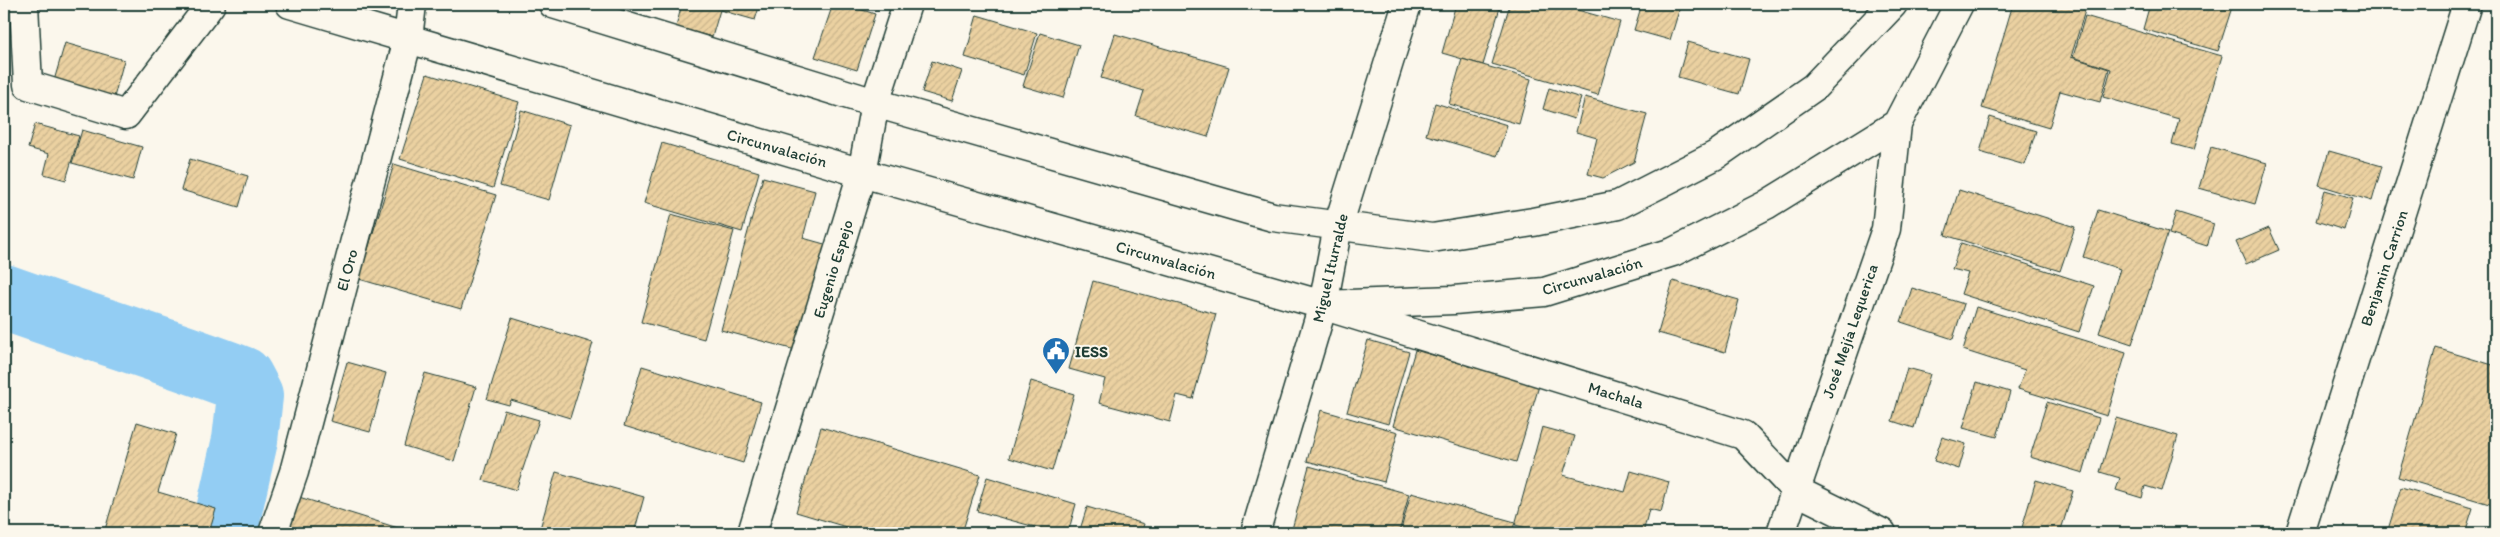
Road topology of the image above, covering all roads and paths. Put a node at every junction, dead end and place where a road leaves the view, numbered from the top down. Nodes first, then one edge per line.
1 (24, 4) edge
2 (212, 4) edge
3 (290, 4) edge
4 (412, 4) edge
5 (553, 4) edge
6 (907, 4) edge
7 (1407, 4) edge
8 (1893, 4) edge
9 (1959, 4) edge
10 (2467, 4) edge
11 (408, 39) junction
12 (875, 104) junction
13 (1897, 124) junction
14 (862, 173) junction
15 (1338, 226) junction
16 (1323, 306) junction
17 (1796, 490) junction
18 (758, 531) edge
19 (273, 533) edge
20 (1255, 533) edge
21 (1781, 533) edge
22 (1882, 533) edge
23 (2300, 533) edge

1 - 2 main road
3 - 11 main road, Circunvalación
4 - 11 main road, El Oro
5 - 12 main road
6 - 12 main road, Eugenio Espejo
7 - 15 main road, Miguel Iturralde
8 - 15 main road
9 - 13 main road
10 - 23 main road, Benjamin Carrion
11 - 14 main road, Circunvalación
11 - 19 main road, El Oro
12 - 14 main road, Eugenio Espejo
12 - 15 main road
13 - 16 main road, Circunvalación
13 - 17 main road, José Mejía Lequerica
14 - 16 main road, Circunvalación
14 - 18 main road, Eugenio Espejo
15 - 16 main road, Miguel Iturralde
16 - 17 main road, Machala
16 - 20 main road, Miguel Iturralde
17 - 21 main road, José Mejía Lequerica
17 - 22 main road, Machala

